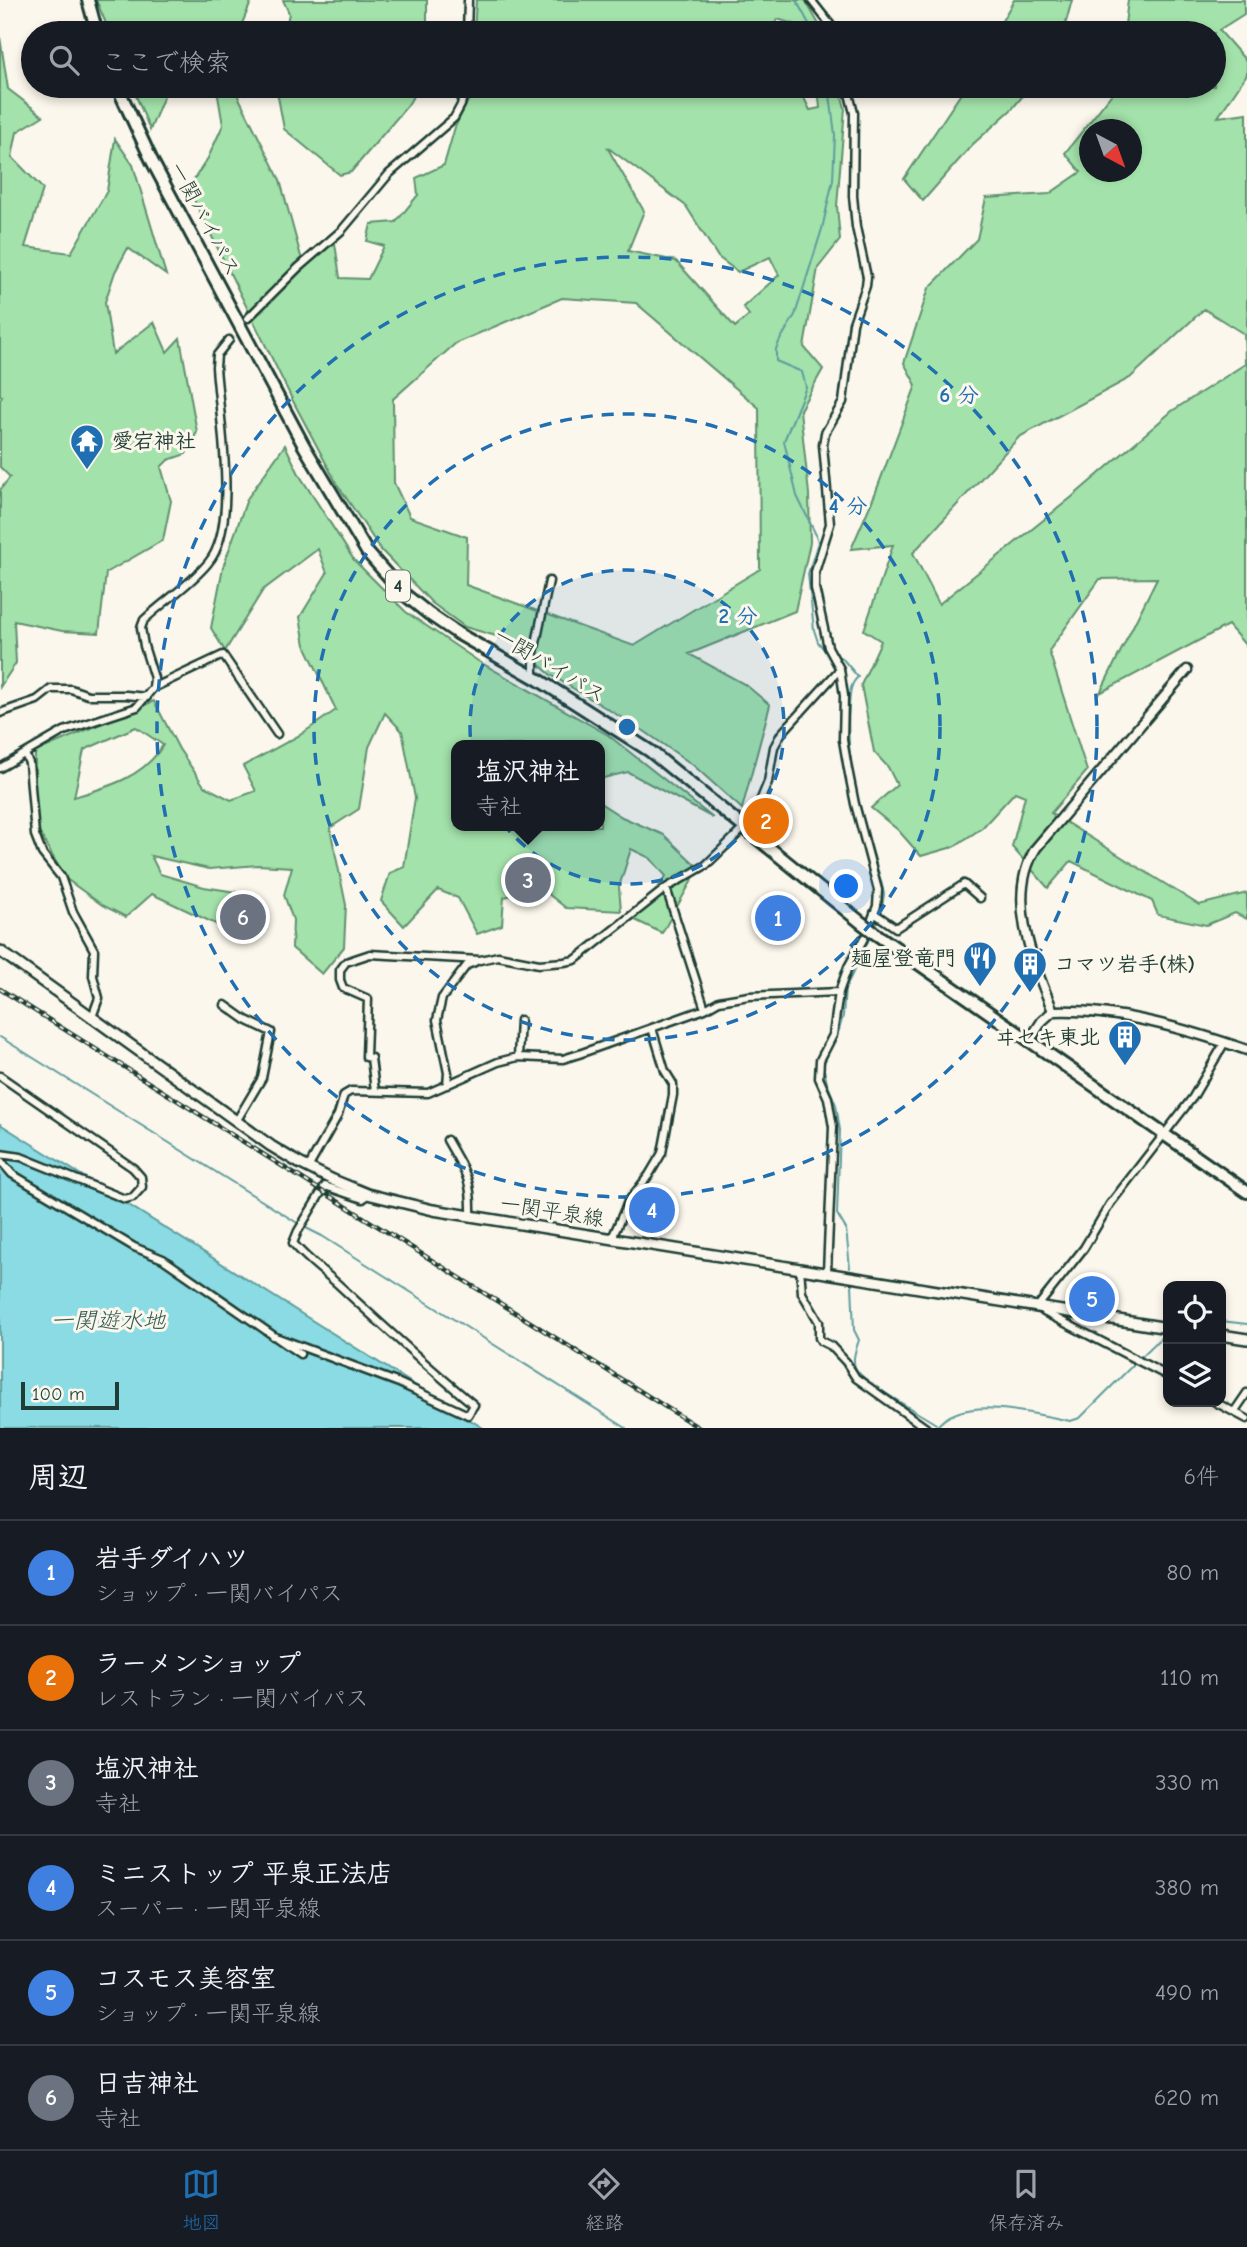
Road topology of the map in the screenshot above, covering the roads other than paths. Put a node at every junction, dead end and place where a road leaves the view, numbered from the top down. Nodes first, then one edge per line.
1 (88, 0) edge
2 (468, 0) edge
3 (811, 0) edge
4 (94, 21) edge
5 (467, 21) edge
6 (828, 21) edge
7 (123, 98) edge
8 (462, 98) edge
9 (851, 98) edge
10 (248, 318) tunnel mouth
11 (229, 340) tunnel mouth
12 (549, 581) dead end
13 (839, 669) junction
14 (1186, 670) dead end
15 (534, 678) junction
16 (153, 688) junction
17 (147, 697) junction
18 (0, 713) edge
19 (277, 734) dead end
20 (25, 754) junction
21 (0, 768) edge
22 (744, 828) junction
23 (666, 888) junction
24 (980, 898) dead end
25 (869, 919) junction
26 (864, 938) dead end
27 (0, 951) edge
28 (480, 960) junction
29 (839, 992) junction
30 (225, 1005) dead end
31 (705, 1009) junction
32 (1053, 1011) junction
33 (92, 1017) junction
34 (520, 1020) dead end
35 (652, 1028) junction
36 (1029, 1041) junction
37 (1225, 1042) junction
38 (1247, 1050) edge
39 (518, 1057) junction
40 (0, 1076) edge
41 (447, 1084) junction
42 (375, 1091) junction
43 (237, 1121) junction
44 (1163, 1135) junction
45 (447, 1140) dead end
46 (0, 1154) edge
47 (0, 1160) edge
48 (307, 1168) junction
49 (1247, 1192) edge
50 (367, 1194) junction
51 (471, 1216) junction
52 (612, 1238) junction
53 (800, 1268) junction
54 (827, 1272) junction
55 (1038, 1306) junction
56 (1163, 1327) edge
57 (273, 1336) junction
58 (1226, 1336) edge
59 (1247, 1339) edge
60 (300, 1354) dead end
61 (1163, 1373) edge
62 (1247, 1394) edge
63 (1224, 1407) edge
64 (1234, 1412) junction
65 (1247, 1419) edge
66 (926, 1428) edge

1 - 4 highway
2 - 5 street
3 - 6 street
7 - 15 highway, 一関バイパス / 4
8 - 10 street
9 - 13 street
11 - 16 street
12 - 15 street
13 - 22 street
13 - 25 street
14 - 32 street
15 - 22 highway, 一関バイパス / 4
16 - 17 street
16 - 19 street
17 - 18 street
17 - 20 street
20 - 21 street
20 - 33 street
22 - 23 street
22 - 25 highway, 一関バイパス / 4
23 - 28 street
23 - 31 street
24 - 25 street
25 - 36 highway, 一関バイパス / 4, bridge
26 - 29 street
27 - 33 main road, 一関平泉線
28 - 41 street
28 - 42 street
29 - 31 street
29 - 54 street
30 - 43 street
31 - 35 street
32 - 36 street
32 - 37 street
33 - 43 main road, 一関平泉線
34 - 39 street
35 - 39 street
35 - 52 street
36 - 44 highway, 一関バイパス / 4
37 - 38 street
37 - 44 street
39 - 41 street
40 - 46 street
41 - 42 street
42 - 48 street
43 - 48 main road, 一関平泉線
44 - 49 highway, 一関バイパス / 4
44 - 55 street
45 - 51 street
47 - 57 street
48 - 50 main road, 一関平泉線
50 - 51 main road, 一関平泉線
50 - 57 street
51 - 52 main road, 一関平泉線
52 - 53 main road, 一関平泉線
53 - 54 main road, 一関平泉線
53 - 66 street
54 - 55 main road, 一関平泉線
55 - 56 main road, 一関平泉線
55 - 61 street
57 - 60 street
58 - 59 main road
62 - 64 street
63 - 64 street
64 - 65 street

